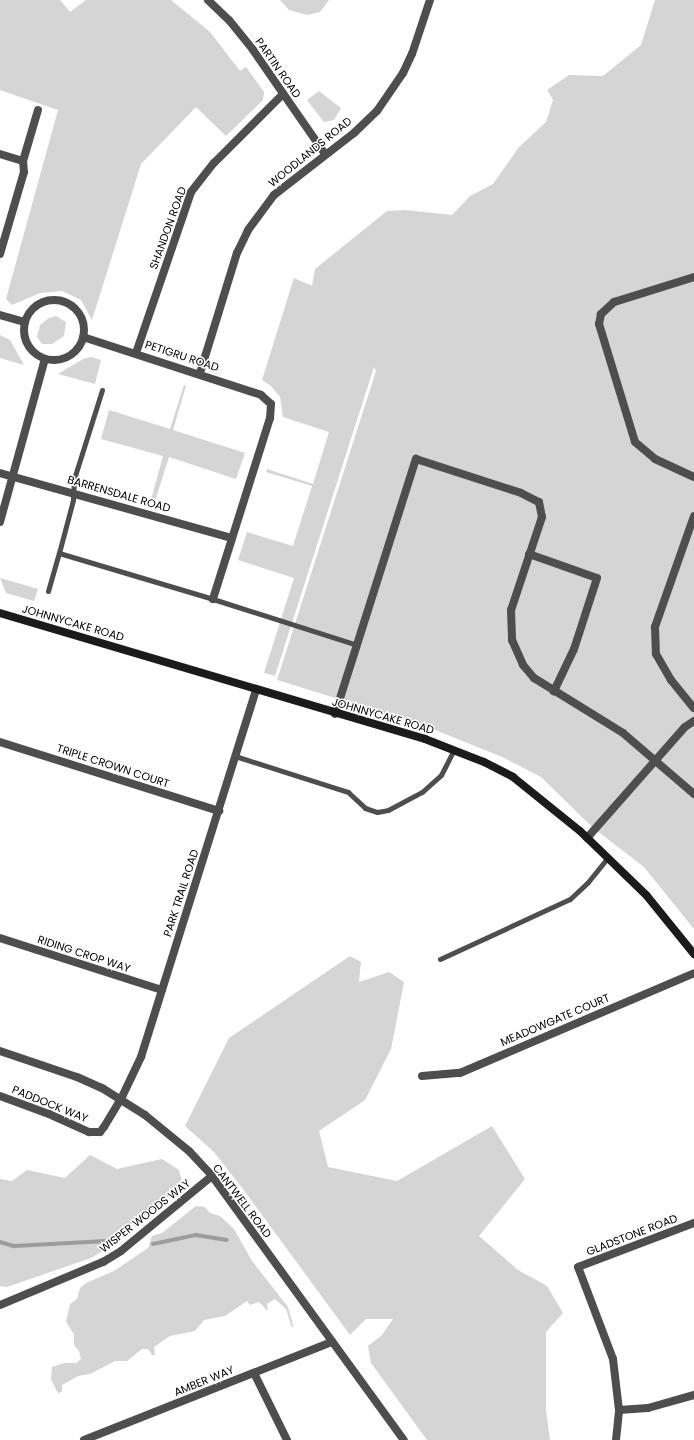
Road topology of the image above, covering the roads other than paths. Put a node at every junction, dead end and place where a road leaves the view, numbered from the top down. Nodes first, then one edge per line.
1 (208, 0) edge
2 (430, 0) edge
3 (283, 94) junction
4 (38, 110) dead end
5 (0, 154) edge
6 (325, 154) junction
7 (23, 160) junction
8 (0, 254) edge
9 (694, 277) edge
10 (0, 315) edge
11 (25, 322) junction
12 (83, 337) junction
13 (136, 353) junction
14 (45, 359) junction
15 (200, 373) junction
16 (102, 390) dead end
17 (0, 472) edge
18 (13, 476) junction
19 (694, 477) edge
20 (73, 492) junction
21 (694, 516) edge
22 (0, 522) edge
23 (232, 538) junction
24 (59, 553) junction
25 (529, 554) junction
26 (48, 591) dead end
27 (213, 599) junction
28 (0, 613) edge
29 (357, 645) junction
30 (256, 690) junction
31 (554, 691) junction
32 (694, 708) edge
33 (335, 714) junction
34 (694, 721) edge
35 (0, 742) edge
36 (454, 749) junction
37 (235, 756) junction
38 (654, 761) junction
39 (694, 794) edge
40 (219, 812) junction
41 (587, 838) junction
42 (608, 857) junction
43 (0, 938) edge
44 (694, 954) edge
45 (440, 960) dead end
46 (694, 973) edge
47 (162, 990) junction
48 (0, 1051) edge
49 (422, 1076) dead end
50 (0, 1096) edge
51 (121, 1099) junction
52 (212, 1176) junction
53 (694, 1223) edge
54 (0, 1305) edge
55 (332, 1342) junction
56 (254, 1373) junction
57 (694, 1395) edge
58 (619, 1410) junction
59 (84, 1440) edge
60 (287, 1440) edge
61 (404, 1440) edge
62 (616, 1440) edge

1 - 3 street, PARTIN ROAD
2 - 6 street, WOODLANDS ROAD
3 - 6 street, PARTIN ROAD
3 - 13 street, SHANDON ROAD
4 - 7 street
5 - 7 street
6 - 15 street, WOODLANDS ROAD
7 - 8 street
9 - 19 street
10 - 11 street
11 - 12 street
11 - 14 street
12 - 13 street, PETIGRU ROAD
12 - 14 street
13 - 15 street, PETIGRU ROAD
14 - 18 street
15 - 23 street, PETIGRU ROAD
16 - 20 lane
17 - 18 street, BARRENSDALE ROAD
18 - 20 street, BARRENSDALE ROAD
18 - 22 street
20 - 23 street, BARRENSDALE ROAD
20 - 24 lane
21 - 32 street
23 - 27 street
24 - 26 lane
24 - 27 lane
25 - 29 street
25 - 31 street
25 - 31 street
27 - 29 lane
28 - 30 street, JOHNNYCAKE ROAD
29 - 33 street
30 - 33 street, JOHNNYCAKE ROAD
30 - 37 street, PARK TRAIL ROAD
31 - 38 street
33 - 36 street, JOHNNYCAKE ROAD
34 - 38 street
35 - 40 street, TRIPLE CROWN COURT
36 - 37 lane
36 - 41 street, JOHNNYCAKE ROAD
37 - 40 street, PARK TRAIL ROAD
38 - 39 street
38 - 41 street
40 - 47 street, PARK TRAIL ROAD
41 - 42 street, JOHNNYCAKE ROAD
42 - 44 street, JOHNNYCAKE ROAD
42 - 45 lane
43 - 47 street, RIDING CROP WAY
46 - 49 street, MEADOWGATE COURT
47 - 51 street, PARK TRAIL ROAD
48 - 51 street, CANTWELL ROAD
50 - 51 street, PADDOCK WAY
51 - 52 street, CANTWELL ROAD
52 - 54 street, WISPER WOODS WAY
52 - 55 street, CANTWELL ROAD
53 - 58 street, GLADSTONE ROAD
55 - 56 street, AMBER WAY
55 - 61 street, CANTWELL ROAD
56 - 59 street, AMBER WAY
56 - 60 street
57 - 58 street
58 - 62 street

